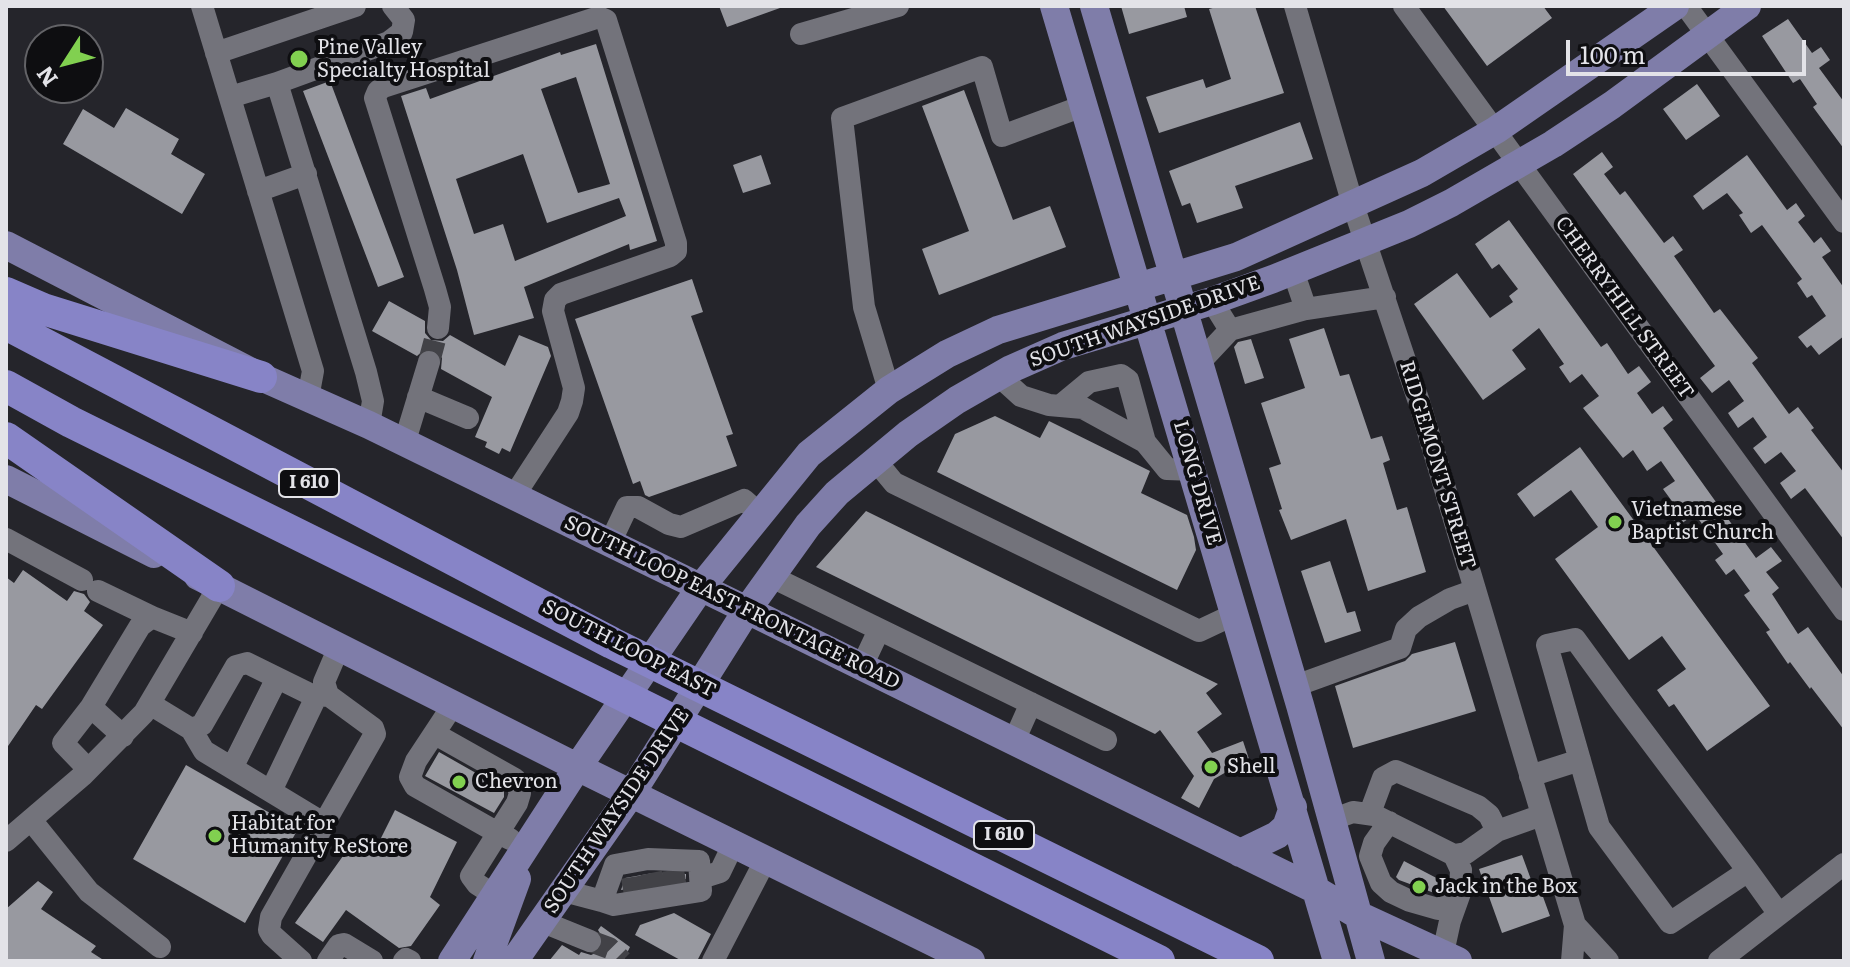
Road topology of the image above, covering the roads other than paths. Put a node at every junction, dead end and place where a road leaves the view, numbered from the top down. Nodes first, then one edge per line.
1 (202, 6) edge
2 (355, 6) edge
3 (393, 6) edge
4 (898, 6) edge
5 (1054, 6) edge
6 (1094, 6) edge
7 (1295, 6) edge
8 (1404, 6) edge
9 (1675, 6) edge
10 (1686, 6) edge
11 (1747, 6) edge
12 (801, 34) dead end
13 (1707, 36) junction
14 (216, 53) junction
15 (277, 83) junction
16 (230, 97) junction
17 (1120, 97) junction
18 (1083, 106) junction
19 (1496, 130) junction
20 (1518, 163) junction
21 (306, 174) junction
22 (258, 191) junction
23 (1353, 205) junction
24 (1844, 222) edge
25 (1367, 241) junction
26 (6, 245) edge
27 (1293, 271) junction
28 (1172, 275) junction
29 (1138, 285) junction
30 (6, 293) edge
31 (1385, 297) junction
32 (1212, 301) junction
33 (1182, 308) junction
34 (1306, 309) junction
35 (1149, 320) junction
36 (6, 324) edge
37 (438, 328) tunnel mouth
38 (1230, 330) junction
39 (429, 362) tunnel mouth
40 (1199, 363) junction
41 (999, 376) junction
42 (261, 377) junction
43 (6, 386) edge
44 (889, 390) junction
45 (418, 397) junction
46 (308, 398) junction
47 (1060, 406) junction
48 (468, 418) dead end
49 (369, 425) junction
50 (908, 434) junction
51 (6, 438) edge
52 (1145, 442) junction
53 (404, 444) junction
54 (875, 460) junction
55 (1194, 470) junction
56 (6, 479) edge
57 (1237, 493) junction
58 (514, 496) junction
59 (1203, 503) junction
60 (760, 514) junction
61 (6, 539) edge
62 (610, 543) junction
63 (772, 577) junction
64 (219, 586) junction
65 (701, 587) junction
66 (1475, 590) junction
67 (747, 610) junction
68 (1844, 610) edge
69 (1235, 614) junction
70 (152, 617) junction
71 (879, 630) junction
72 (192, 633) junction
73 (339, 647) junction
74 (862, 666) junction
75 (277, 678) junction
76 (1298, 695) junction
77 (322, 696) junction
78 (1031, 703) junction
79 (150, 704) junction
80 (453, 705) junction
81 (91, 707) junction
82 (1266, 716) junction
83 (191, 729) junction
84 (435, 734) junction
85 (123, 736) junction
86 (1106, 740) dead end
87 (1014, 741) junction
88 (1580, 760) junction
89 (232, 768) junction
90 (577, 768) junction
91 (88, 769) junction
92 (1530, 776) junction
93 (271, 791) junction
94 (631, 794) junction
95 (1293, 807) junction
96 (1542, 815) junction
97 (1379, 818) junction
98 (31, 820) junction
99 (1331, 820) junction
100 (323, 823) junction
101 (1497, 831) junction
102 (498, 833) junction
103 (6, 841) edge
104 (598, 842) junction
105 (528, 844) junction
106 (733, 845) junction
107 (1240, 853) junction
108 (1454, 855) junction
109 (765, 861) junction
110 (1844, 864) edge
111 (1748, 871) junction
112 (701, 878) junction
113 (650, 880) junction
114 (1316, 890) junction
115 (564, 891) junction
116 (494, 895) junction
117 (602, 901) junction
118 (1457, 901) junction
119 (1356, 914) junction
120 (1779, 914) junction
121 (543, 922) junction
122 (1575, 925) junction
123 (590, 941) tunnel mouth
124 (160, 947) dead end
125 (1450, 957) edge
126 (301, 961) edge
127 (328, 961) edge
128 (372, 961) edge
129 (404, 961) edge
130 (410, 961) edge
131 (452, 961) edge
132 (487, 961) edge
133 (514, 961) edge
134 (713, 961) edge
135 (971, 961) edge
136 (1159, 961) edge
137 (1258, 961) edge
138 (1337, 961) edge
139 (1371, 961) edge
140 (1572, 961) edge
141 (1608, 961) edge
142 (1719, 961) edge

1 - 14 street
2 - 14 street
3 - 15 street
4 - 12 street
5 - 18 main road, LONG DRIVE
6 - 17 main road, LONG DRIVE
7 - 23 street, RIDGEMONT STREET
8 - 19 street, CHERRYHILL STREET
9 - 19 main road, SOUTH WAYSIDE DRIVE
10 - 13 street
11 - 13 main road, SOUTH WAYSIDE DRIVE
13 - 20 main road, SOUTH WAYSIDE DRIVE
13 - 24 street
14 - 16 street
15 - 16 street
15 - 21 street
16 - 22 street
17 - 18 main road
17 - 28 main road, LONG DRIVE
18 - 29 main road, LONG DRIVE
18 - 44 street
19 - 20 street, CHERRYHILL STREET
19 - 23 main road, SOUTH WAYSIDE DRIVE
20 - 25 main road, SOUTH WAYSIDE DRIVE
20 - 68 street, CHERRYHILL STREET
21 - 22 street
21 - 49 street
22 - 46 street
23 - 25 street, RIDGEMONT STREET
23 - 28 main road, SOUTH WAYSIDE DRIVE
25 - 27 main road, SOUTH WAYSIDE DRIVE
25 - 31 street, RIDGEMONT STREET
26 - 42 main road, SOUTH LOOP EAST FRONTAGE ROAD
27 - 32 main road, SOUTH WAYSIDE DRIVE
27 - 34 street
28 - 29 main road, SOUTH WAYSIDE DRIVE
28 - 33 main road, LONG DRIVE
29 - 35 main road, LONG DRIVE
29 - 44 main road, SOUTH WAYSIDE DRIVE
30 - 42 highway
31 - 34 street
31 - 66 street, RIDGEMONT STREET
32 - 33 main road, SOUTH WAYSIDE DRIVE
32 - 38 street
33 - 35 main road, SOUTH WAYSIDE DRIVE
33 - 40 main road, LONG DRIVE
34 - 38 street
35 - 41 main road, SOUTH WAYSIDE DRIVE
35 - 55 main road, LONG DRIVE
36 - 137 highway, SOUTH LOOP EAST / I 610
37 - 58 street
38 - 40 street
39 - 45 street
40 - 57 main road, LONG DRIVE
41 - 47 street
41 - 50 main road, SOUTH WAYSIDE DRIVE
42 - 46 main road, SOUTH LOOP EAST FRONTAGE ROAD
43 - 136 highway, SOUTH LOOP EAST / I 610
44 - 50 main road
44 - 60 main road, SOUTH WAYSIDE DRIVE
45 - 48 street
45 - 53 street
46 - 49 main road, SOUTH LOOP EAST FRONTAGE ROAD
47 - 52 street
47 - 52 street
49 - 53 main road, SOUTH LOOP EAST FRONTAGE ROAD
50 - 54 main road, SOUTH WAYSIDE DRIVE
51 - 64 highway
52 - 55 street
53 - 58 main road, SOUTH LOOP EAST FRONTAGE ROAD
54 - 63 main road, SOUTH WAYSIDE DRIVE
54 - 69 street
55 - 59 main road, LONG DRIVE
56 - 64 main road
57 - 59 main road
57 - 76 main road, LONG DRIVE
58 - 62 main road, SOUTH LOOP EAST FRONTAGE ROAD
59 - 69 main road, LONG DRIVE
60 - 62 street
60 - 65 main road, SOUTH WAYSIDE DRIVE
61 - 70 street
62 - 65 main road, SOUTH LOOP EAST FRONTAGE ROAD
63 - 67 main road, SOUTH WAYSIDE DRIVE
63 - 71 street
64 - 72 street
64 - 73 main road
65 - 67 main road, SOUTH LOOP EAST FRONTAGE ROAD
65 - 90 main road, SOUTH WAYSIDE DRIVE
66 - 76 street
66 - 92 street, RIDGEMONT STREET
67 - 74 main road, SOUTH LOOP EAST FRONTAGE ROAD
67 - 94 main road, SOUTH WAYSIDE DRIVE
69 - 82 main road, LONG DRIVE
70 - 72 street
70 - 81 street
71 - 74 street
71 - 78 street
72 - 79 street
73 - 77 street
73 - 80 main road
74 - 87 main road, SOUTH LOOP EAST FRONTAGE ROAD
75 - 77 street
75 - 83 street
75 - 89 street
76 - 82 main road
76 - 99 main road, LONG DRIVE
77 - 93 street
77 - 100 street
78 - 86 street
78 - 87 street
79 - 83 street
79 - 85 street
80 - 84 street
80 - 90 main road
81 - 85 street
81 - 91 street
82 - 95 main road, LONG DRIVE
83 - 89 street
84 - 102 street
84 - 102 street
85 - 91 street
87 - 107 main road, SOUTH LOOP EAST FRONTAGE ROAD
88 - 92 street
88 - 111 street
88 - 111 street
89 - 93 street
90 - 94 main road
90 - 105 main road, SOUTH WAYSIDE DRIVE
91 - 98 street
92 - 96 street, RIDGEMONT STREET
93 - 100 street
94 - 104 main road, SOUTH WAYSIDE DRIVE
94 - 106 main road
95 - 107 main road
95 - 114 main road, LONG DRIVE
96 - 101 street
96 - 122 street, RIDGEMONT STREET
97 - 99 street
97 - 101 street
97 - 108 street
97 - 118 street
98 - 103 street
98 - 124 street
99 - 119 main road, LONG DRIVE
100 - 126 street
101 - 108 street
102 - 105 street
102 - 116 street
104 - 113 street
104 - 115 main road, SOUTH WAYSIDE DRIVE
105 - 116 main road, SOUTH WAYSIDE DRIVE
105 - 132 main road
106 - 109 main road
106 - 112 street
107 - 114 main road, SOUTH LOOP EAST FRONTAGE ROAD
108 - 118 street
109 - 134 street
109 - 135 main road
110 - 120 street
111 - 120 street
112 - 113 street
112 - 113 street
113 - 117 street
113 - 117 street
114 - 119 main road, SOUTH LOOP EAST FRONTAGE ROAD
114 - 138 main road, LONG DRIVE
115 - 117 street
115 - 121 main road, SOUTH WAYSIDE DRIVE
116 - 131 main road, SOUTH WAYSIDE DRIVE
118 - 125 street
119 - 125 main road, SOUTH LOOP EAST FRONTAGE ROAD
119 - 139 main road, LONG DRIVE
120 - 142 street
121 - 123 street
121 - 133 main road, SOUTH WAYSIDE DRIVE
122 - 140 street, RIDGEMONT STREET
122 - 141 street, RIDGEMONT STREET
127 - 128 street
129 - 130 street

